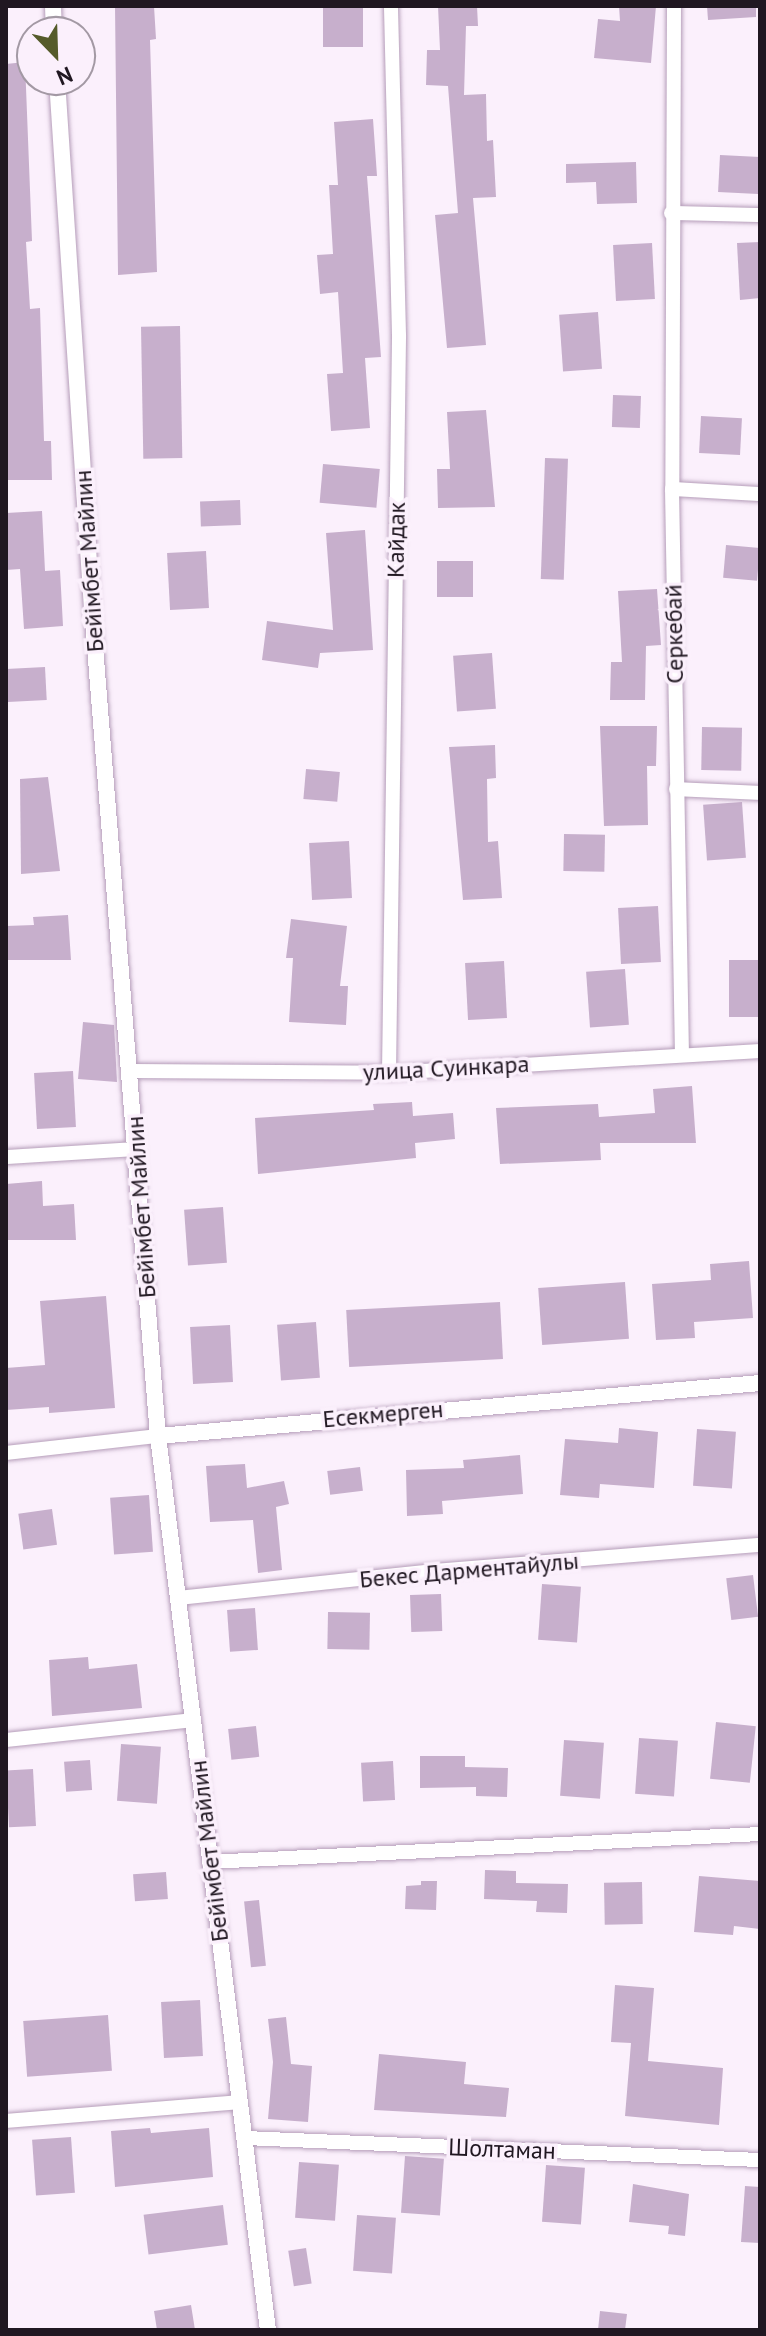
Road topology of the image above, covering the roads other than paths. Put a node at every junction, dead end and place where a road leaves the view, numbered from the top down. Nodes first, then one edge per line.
1 (391, 6) edge
2 (674, 6) edge
3 (58, 96) edge
4 (671, 213) junction
5 (760, 215) edge
6 (672, 489) junction
7 (760, 494) edge
8 (676, 789) junction
9 (760, 793) edge
10 (760, 1051) edge
11 (682, 1055) junction
12 (132, 1071) junction
13 (389, 1073) junction
14 (137, 1149) junction
15 (6, 1157) edge
16 (760, 1383) edge
17 (158, 1436) junction
18 (6, 1453) edge
19 (760, 1545) edge
20 (178, 1598) junction
21 (194, 1720) junction
22 (6, 1740) edge
23 (760, 1834) edge
24 (209, 1862) junction
25 (240, 2102) junction
26 (6, 2121) edge
27 (245, 2138) junction
28 (760, 2160) edge
29 (268, 2330) edge

1 - 13 street, Кайдак
2 - 4 street, Серкебай
3 - 12 street, Бейімбет Майлин
4 - 5 street
4 - 6 street, Серкебай
6 - 7 street
6 - 8 street, Серкебай
8 - 9 street
8 - 11 street, Серкебай
10 - 11 street, улица Суинкара
11 - 13 street, улица Суинкара
12 - 13 street, улица Суинкара
12 - 14 street, Бейімбет Майлин
14 - 15 street
14 - 17 street, Бейімбет Майлин
16 - 17 street, Eсекмерген
17 - 18 street, Eсекмерген
17 - 20 street, Бейімбет Майлин
19 - 20 street, Бекес Дарментайулы
20 - 21 street, Бейімбет Майлин
21 - 22 street
21 - 24 street, Бейімбет Майлин
23 - 24 street
24 - 25 street, Бейімбет Майлин
25 - 26 street
25 - 27 street, Бейімбет Майлин
27 - 28 street, Шолтаман
27 - 29 street, Бейімбет Майлин

